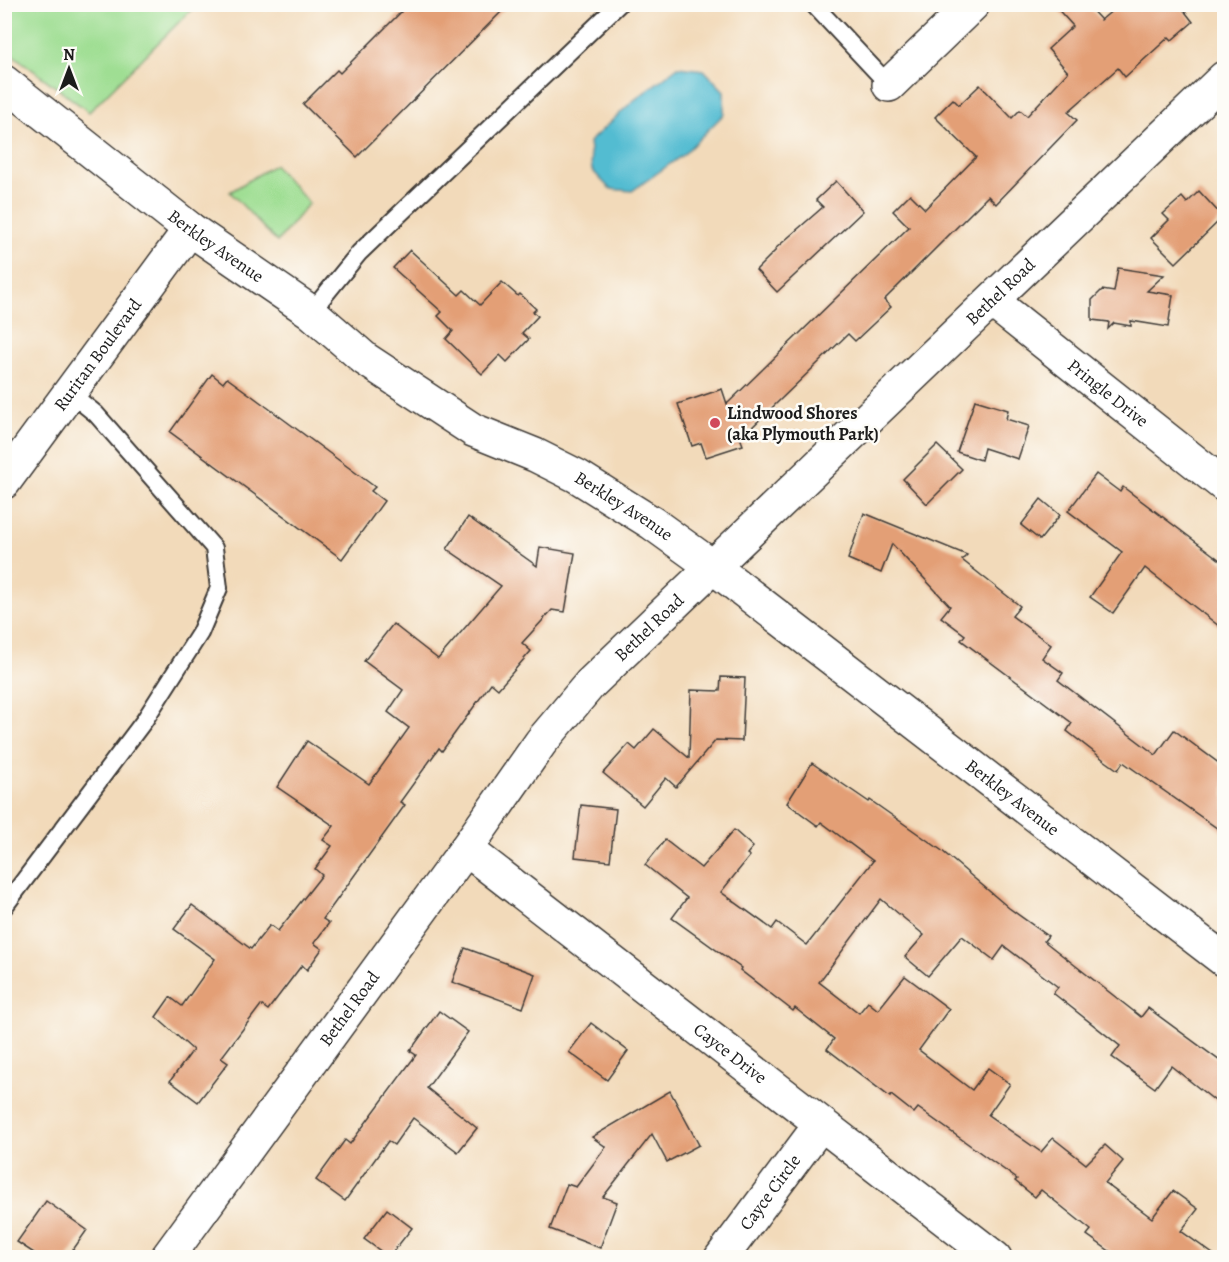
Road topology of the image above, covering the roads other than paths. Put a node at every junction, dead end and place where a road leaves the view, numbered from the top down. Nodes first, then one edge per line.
1 (619, 4) edge
2 (973, 4) edge
3 (818, 6) edge
4 (1224, 78) edge
5 (4, 82) edge
6 (889, 85) joint
7 (190, 229) junction
8 (992, 301) junction
9 (311, 312) junction
10 (70, 393) junction
11 (4, 482) edge
12 (1224, 484) edge
13 (713, 567) junction
14 (466, 849) junction
15 (4, 907) edge
16 (1224, 960) edge
17 (820, 1125) junction
18 (167, 1257) edge
19 (721, 1257) edge
20 (995, 1257) edge

1 - 9 lane
2 - 6 street
3 - 6 lane
4 - 8 street, Bethel Road
5 - 7 street, Berkley Avenue
7 - 9 street, Berkley Avenue
7 - 10 street, Ruritan Boulevard
8 - 12 street, Pringle Drive
8 - 13 street, Bethel Road
9 - 13 street, Berkley Avenue
10 - 11 street, Ruritan Boulevard
10 - 15 lane
13 - 14 street, Bethel Road
13 - 16 street, Berkley Avenue
14 - 17 street, Cayce Drive
14 - 18 street, Bethel Road
17 - 19 street, Cayce Circle
17 - 20 street, Cayce Drive

